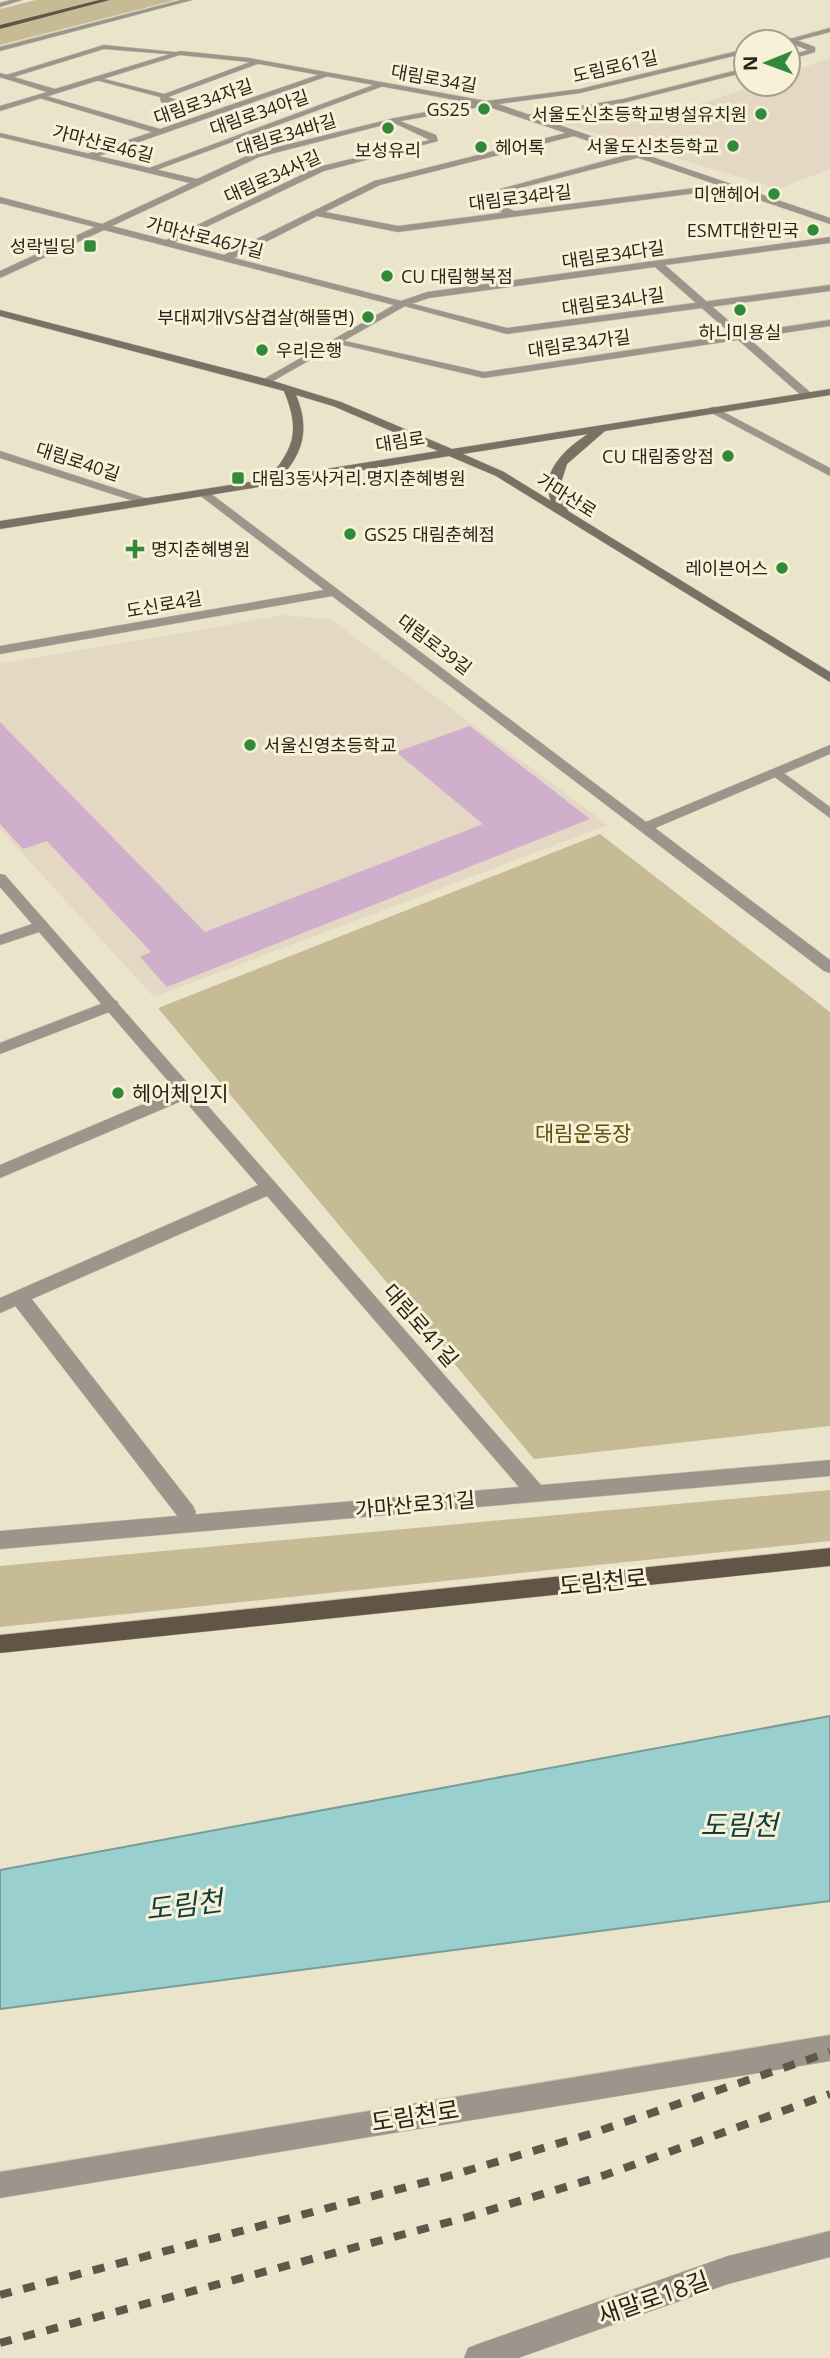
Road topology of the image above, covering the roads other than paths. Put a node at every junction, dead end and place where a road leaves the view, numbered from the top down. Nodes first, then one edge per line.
1 (19, 0) edge
2 (107, 0) edge
3 (189, 0) edge
4 (0, 5) edge
5 (0, 27) edge
6 (830, 30) edge
7 (802, 37) edge
8 (802, 46) edge
9 (0, 49) edge
10 (180, 53) junction
11 (802, 54) edge
12 (732, 55) edge
13 (260, 62) junction
14 (732, 74) edge
15 (327, 75) junction
16 (2, 76) edge
17 (96, 79) junction
18 (382, 85) junction
19 (56, 92) junction
20 (163, 96) junction
21 (40, 97) junction
22 (490, 104) junction
23 (182, 105) dead end
24 (0, 109) edge
25 (524, 116) junction
26 (395, 120) junction
27 (160, 132) junction
28 (575, 133) junction
29 (0, 135) edge
30 (638, 155) junction
31 (90, 156) junction
32 (148, 170) junction
33 (198, 183) junction
34 (729, 187) junction
35 (0, 200) edge
36 (316, 213) junction
37 (513, 214) junction
38 (830, 222) edge
39 (102, 227) junction
40 (830, 240) edge
41 (165, 243) junction
42 (224, 259) junction
43 (658, 264) junction
44 (0, 275) edge
45 (830, 288) edge
46 (402, 304) junction
47 (705, 305) junction
48 (0, 313) edge
49 (830, 323) edge
50 (741, 337) junction
51 (336, 342) junction
52 (266, 382) junction
53 (288, 389) junction
54 (830, 392) edge
55 (807, 395) junction
56 (713, 410) junction
57 (619, 425) junction
58 (445, 452) junction
59 (0, 454) edge
60 (830, 473) edge
61 (273, 480) junction
62 (202, 492) junction
63 (144, 501) junction
64 (564, 514) junction
65 (0, 525) edge
66 (334, 592) junction
67 (0, 650) edge
68 (830, 678) edge
69 (830, 749) edge
70 (777, 772) junction
71 (830, 814) edge
72 (646, 827) junction
73 (0, 878) edge
74 (42, 926) junction
75 (0, 940) edge
76 (830, 968) edge
77 (111, 1005) junction
78 (0, 1049) edge
79 (187, 1092) junction
80 (0, 1172) edge
81 (270, 1187) junction
82 (20, 1297) junction
83 (0, 1306) edge
84 (830, 1468) edge
85 (537, 1494) junction
86 (186, 1512) dead end
87 (0, 1540) edge
88 (830, 1557) edge
89 (0, 1644) edge
90 (830, 2048) edge
91 (0, 2185) edge
92 (830, 2244) edge
93 (478, 2358) edge

1 - 4 street
2 - 5 main road
3 - 9 street
6 - 7 street
8 - 11 street
10 - 13 street, 대림로34길
10 - 16 street, 가마산로46길
10 - 17 street, 가마산로46길
12 - 22 street, 도림로61길
13 - 15 street, 대림로34길
13 - 20 street
14 - 25 street
15 - 18 street, 대림로34길
15 - 27 street, 대림로34자길
16 - 19 street, 가마산로46길
17 - 19 street, 가마산로46길
17 - 20 street
18 - 22 street, 대림로34길
18 - 32 street, 대림로34아길
19 - 21 street, 가마산로46길
20 - 23 street
21 - 24 street, 가마산로46길
21 - 27 street, 가마산로46길
22 - 25 street, 대림로34길
22 - 26 street, 대림로34바길
25 - 28 street, 대림로34길
26 - 33 street, 대림로34바길
26 - 41 street, 대림로34사길
27 - 31 street, 대림로34자길
28 - 30 street, 대림로34길
28 - 36 street, 대림로34라길
29 - 31 street, 가마산로46길
30 - 34 street, 대림로34길
30 - 37 street
31 - 32 street, 가마산로46길
32 - 33 street, 가마산로46길
33 - 39 street, 대림로34바길
34 - 37 street, 대림로34라길
34 - 38 street, 대림로34길
35 - 39 street, 가마산로46가길
36 - 37 street, 대림로34라길
36 - 42 street, 대림로34라길
39 - 41 street, 가마산로46가길
39 - 44 street
40 - 43 street, 대림로34다길
41 - 42 street, 가마산로46가길
42 - 46 street, 가마산로46가길
43 - 46 street, 대림로34다길
43 - 47 street
45 - 47 street, 대림로34나길
46 - 47 street, 대림로34나길
46 - 51 street
47 - 50 street
48 - 52 main road, 가마산로
49 - 50 street, 대림로34가길
50 - 51 street, 대림로34가길
50 - 55 street
51 - 52 street
52 - 53 main road, 가마산로
53 - 58 main road, 가마산로
53 - 61 main road
54 - 55 main road, 대림로
55 - 56 main road, 대림로
56 - 57 main road, 대림로
56 - 60 street
57 - 58 main road, 대림로
57 - 64 main road
58 - 61 main road, 대림로
58 - 64 main road, 가마산로
59 - 63 street, 대림로40길
61 - 62 main road, 대림로
62 - 63 main road, 대림로
62 - 66 street, 대림로39길
63 - 65 main road, 대림로
64 - 68 main road, 가마산로
66 - 67 street, 도신로4길
66 - 72 street, 대림로39길
69 - 70 street
70 - 71 street
70 - 72 street
72 - 76 street, 대림로39길
73 - 74 street, 대림로41길
74 - 75 street
74 - 77 street, 대림로41길
77 - 78 street
77 - 79 street, 대림로41길
79 - 80 street
79 - 81 street, 대림로41길
81 - 82 street
81 - 85 street, 대림로41길
82 - 83 street
82 - 86 street
84 - 85 street, 가마산로31길
85 - 87 street, 가마산로31길
88 - 89 main road, 도림천로
90 - 91 street, 도림천로
92 - 93 street, 새말로18길

